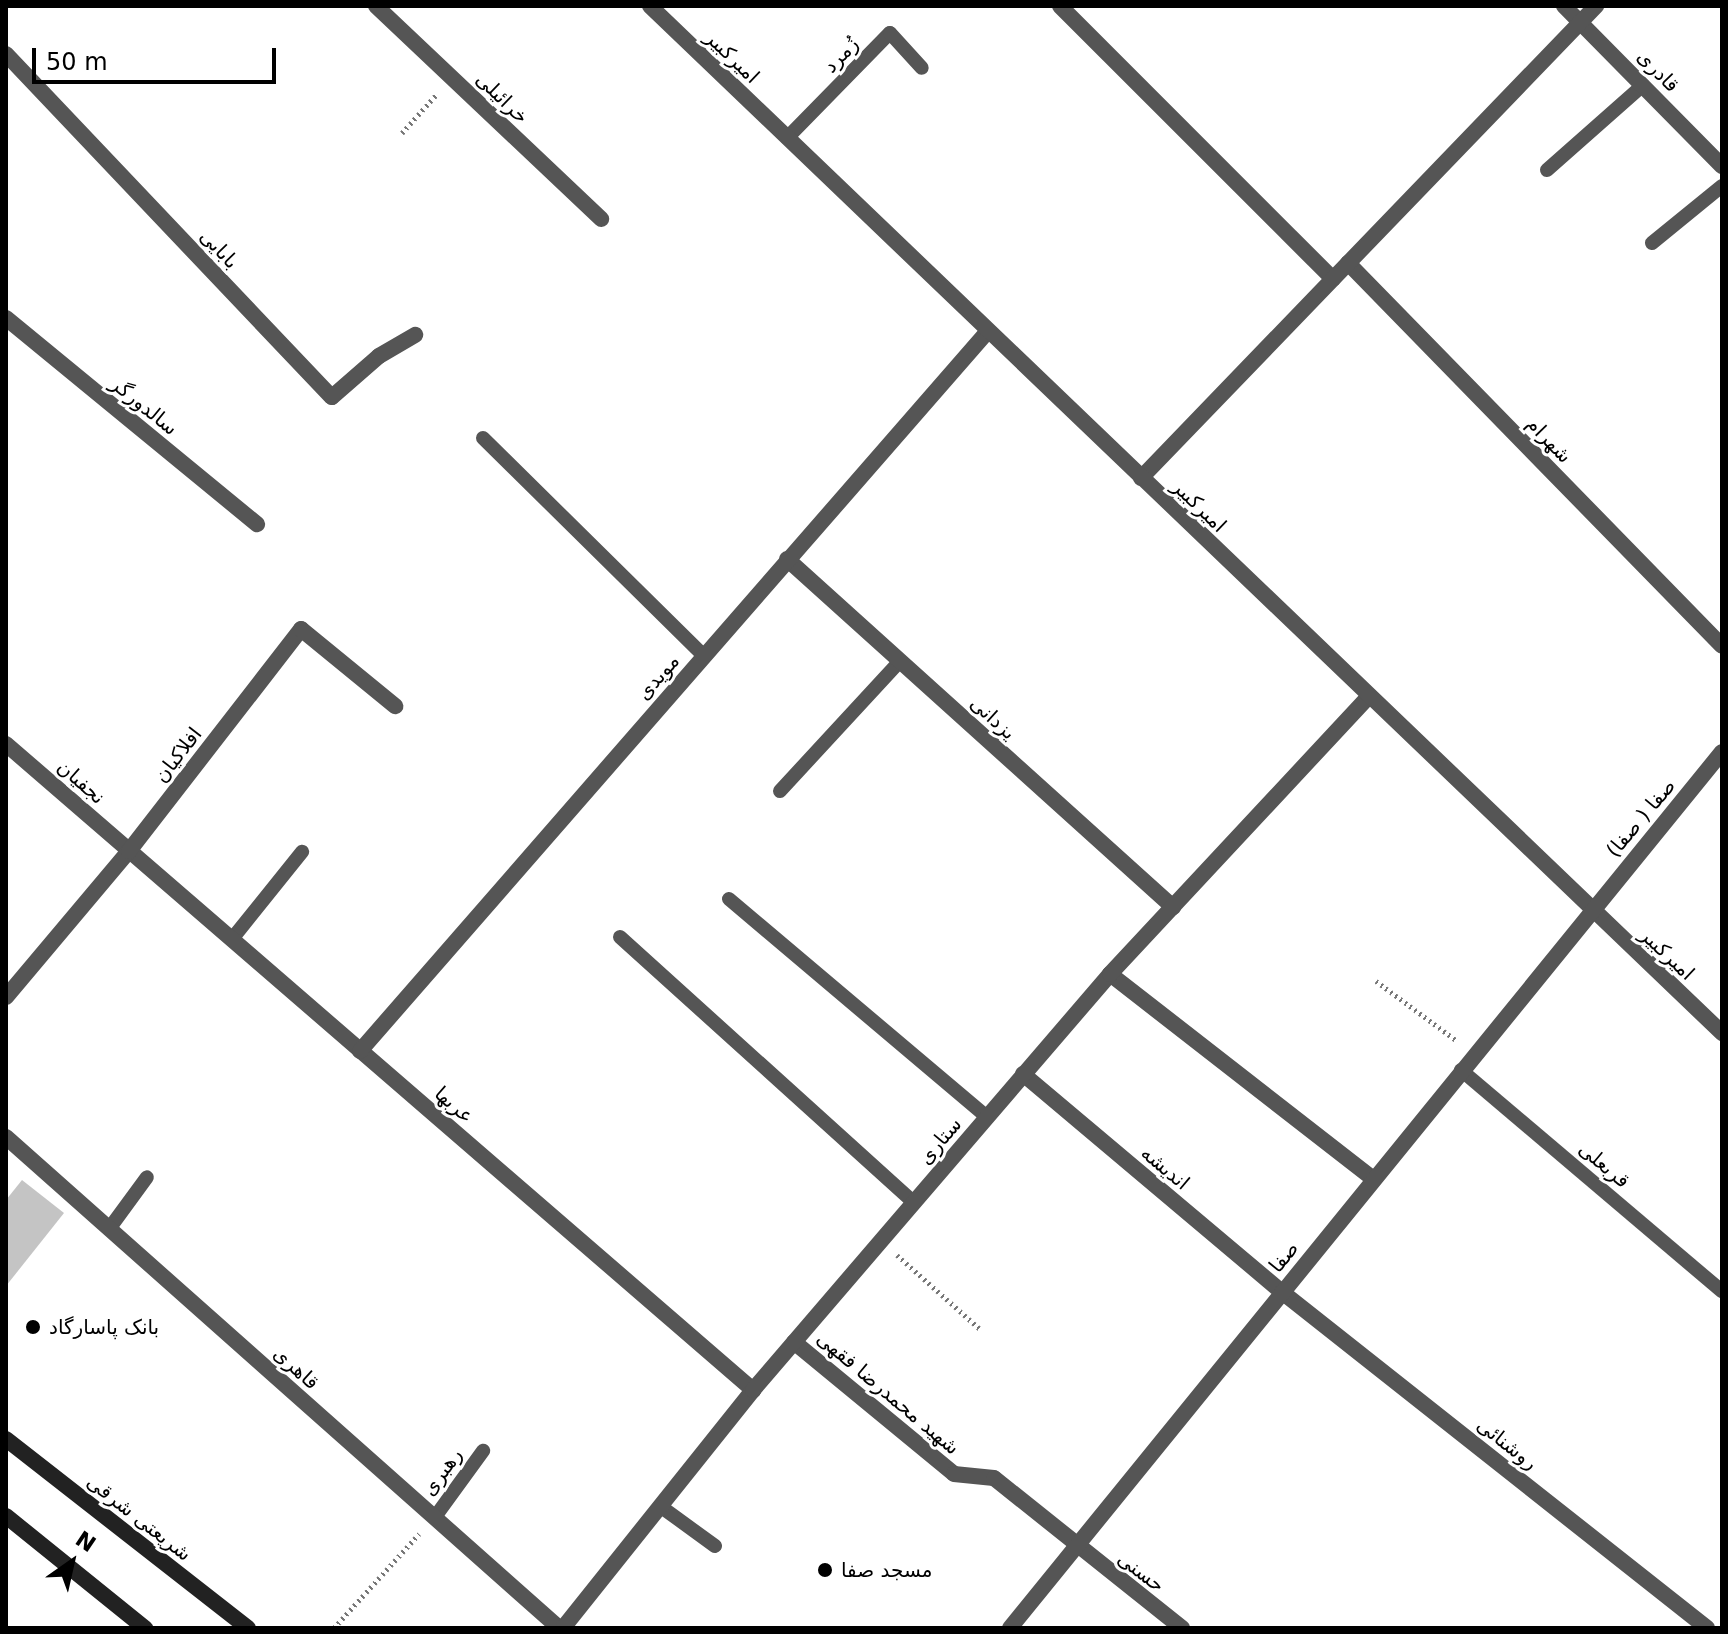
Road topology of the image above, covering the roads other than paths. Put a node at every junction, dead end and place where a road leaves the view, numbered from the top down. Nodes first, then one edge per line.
1 (376, 6) edge
2 (650, 6) edge
3 (1060, 6) edge
4 (1564, 6) edge
5 (1596, 6) edge
6 (1581, 21) junction
7 (6, 54) edge
8 (922, 68) dead end
9 (1643, 85) junction
10 (787, 138) junction
11 (1722, 166) edge
12 (1547, 170) dead end
13 (1722, 186) edge
14 (601, 219) dead end
15 (1652, 243) dead end
16 (1348, 263) junction
17 (1333, 279) junction
18 (6, 318) edge
19 (988, 331) junction
20 (415, 335) dead end
21 (483, 438) dead end
22 (1141, 478) junction
23 (257, 524) dead end
24 (787, 559) junction
25 (1722, 646) edge
26 (703, 655) junction
27 (900, 661) junction
28 (1368, 697) junction
29 (395, 706) dead end
30 (6, 744) edge
31 (1722, 752) edge
32 (780, 791) dead end
33 (129, 851) junction
34 (302, 852) dead end
35 (729, 899) dead end
36 (1173, 907) junction
37 (1590, 910) junction
38 (620, 937) dead end
39 (232, 939) junction
40 (1110, 974) junction
41 (6, 997) edge
42 (1722, 1033) edge
43 (360, 1051) junction
44 (1461, 1070) junction
45 (1023, 1074) junction
46 (987, 1117) junction
47 (6, 1137) edge
48 (147, 1177) dead end
49 (1373, 1179) junction
50 (914, 1203) junction
51 (109, 1229) junction
52 (1722, 1291) edge
53 (1282, 1292) junction
54 (794, 1342) junction
55 (753, 1390) junction
56 (6, 1439) edge
57 (483, 1451) dead end
58 (660, 1506) junction
59 (6, 1516) edge
60 (435, 1517) junction
61 (715, 1546) dead end
62 (1075, 1547) junction
63 (145, 1628) edge
64 (248, 1628) edge
65 (561, 1628) edge
66 (1010, 1628) edge
67 (1182, 1628) edge
68 (1707, 1628) edge

1 - 14 street, خرائیلی
2 - 10 street, امیرکبیر
3 - 17 street
4 - 6 street, قادری
5 - 6 street
6 - 9 street, قادری
6 - 16 street
7 - 20 street, بابایی
8 - 10 lane, زُمرد
9 - 11 street, قادری
9 - 12 lane
10 - 19 street, امیرکبیر
13 - 15 lane
16 - 17 street
16 - 25 street, شهرام
17 - 22 street
18 - 23 street, سالدورگر
19 - 22 street, امیرکبیر
19 - 24 street, مویدی
21 - 26 lane
22 - 28 street, امیرکبیر
24 - 26 street, مویدی
24 - 27 street, یزدانی
26 - 43 street, مویدی
27 - 32 lane
27 - 36 street, یزدانی
28 - 36 street, ستاری
28 - 37 street, امیرکبیر
29 - 33 street, افلاکیان
30 - 33 street, نجفیان
31 - 37 street, صفا ( صفا)
33 - 39 street, عربها
33 - 41 street, افلاکیان
34 - 39 lane
35 - 46 lane
36 - 40 street, ستاری
37 - 42 street, امیرکبیر
37 - 44 street, صفا
38 - 50 lane
39 - 43 street, عربها
40 - 45 street, ستاری
40 - 49 street
43 - 55 street, عربها
44 - 49 street, صفا
44 - 52 lane, قربعلی
45 - 46 street, ستاری
45 - 53 street, اندیشه
46 - 50 street, ستاری
47 - 51 street, قاهری
48 - 51 lane
49 - 53 street, صفا
50 - 54 street, ستاری
51 - 60 street, قاهری
53 - 62 street, صفا
53 - 68 street, روشنائی
54 - 55 street, ستاری
54 - 62 street, شهید محمدرضا فقهی
55 - 58 street, ستاری
56 - 64 main road, شریعتی شرقی
57 - 60 lane, رهبری
58 - 61 lane
58 - 65 street, ستاری
59 - 63 main road
60 - 65 street, قاهری
62 - 66 street, صفا
62 - 67 street, حسنی

